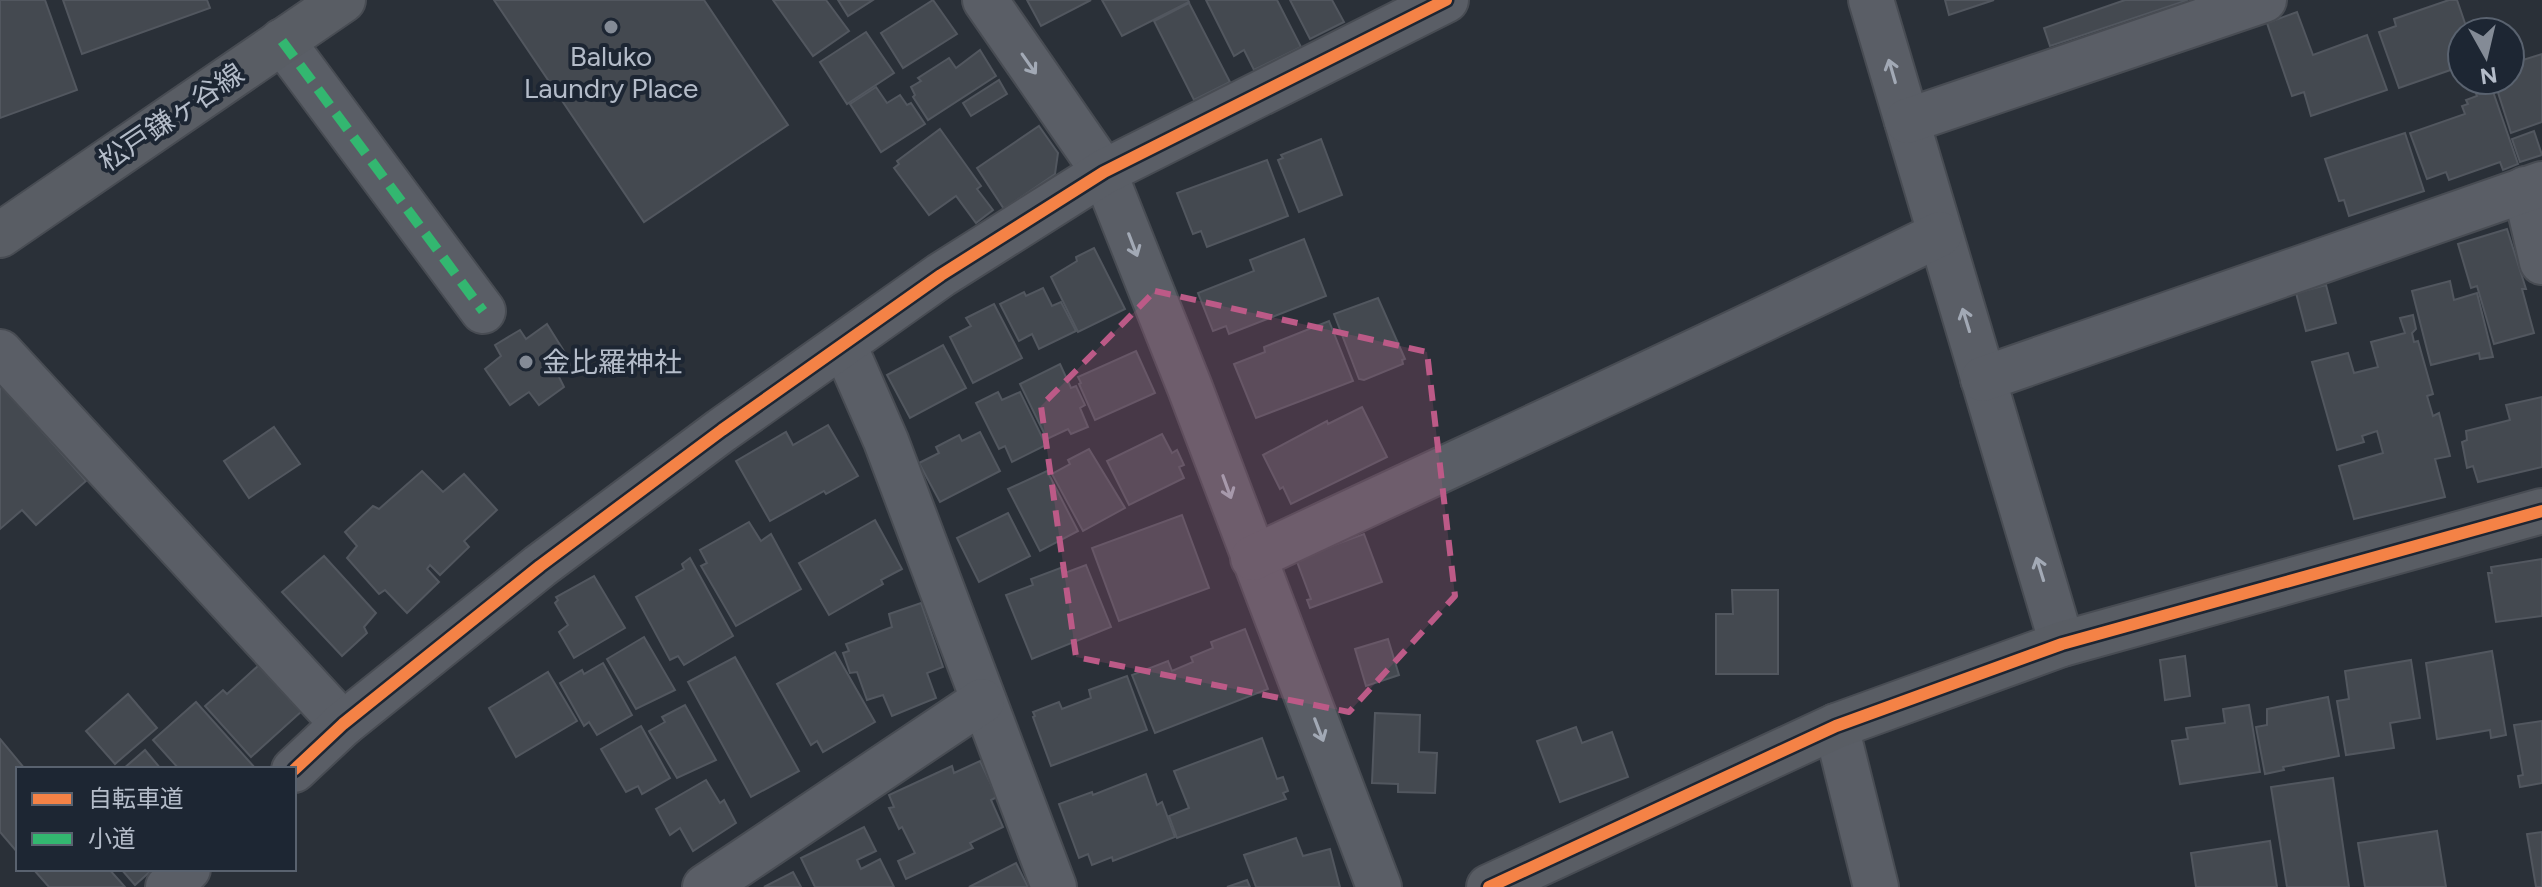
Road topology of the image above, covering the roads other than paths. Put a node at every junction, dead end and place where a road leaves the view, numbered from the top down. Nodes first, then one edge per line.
1 (343, 0) edge
2 (985, 0) edge
3 (1446, 0) edge
4 (1871, 0) edge
5 (2264, 0) edge
6 (282, 41) junction
7 (1907, 121) junction
8 (1104, 172) junction
9 (2534, 186) edge
10 (1940, 234) junction
11 (0, 235) edge
12 (2542, 262) edge
13 (483, 311) dead end
14 (844, 345) junction
15 (0, 352) edge
16 (1983, 379) junction
17 (2542, 511) edge
18 (1253, 558) junction
19 (2062, 644) junction
20 (982, 701) junction
21 (343, 724) junction
22 (1836, 726) junction
23 (296, 768) edge
24 (186, 871) edge
25 (168, 887) edge
26 (705, 887) edge
27 (1054, 887) edge
28 (1379, 887) edge
29 (1489, 887) edge
30 (1876, 887) edge

1 - 6 street, 松戸鎌ヶ谷線
2 -> 8 street
3 - 8 street
7 -> 4 street
5 - 7 street
6 - 11 street, 松戸鎌ヶ谷線
6 - 13 street
7 - 10 street
8 - 14 street
8 -> 18 street
9 - 12 street
9 - 16 street
16 -> 10 street
10 - 18 street
14 - 20 street
14 - 21 street
15 - 21 street
19 -> 16 street
17 - 19 street
18 -> 28 street
19 - 22 street
20 - 26 street
20 - 27 street
21 - 23 street
22 - 29 street
22 - 30 street
24 - 25 street

